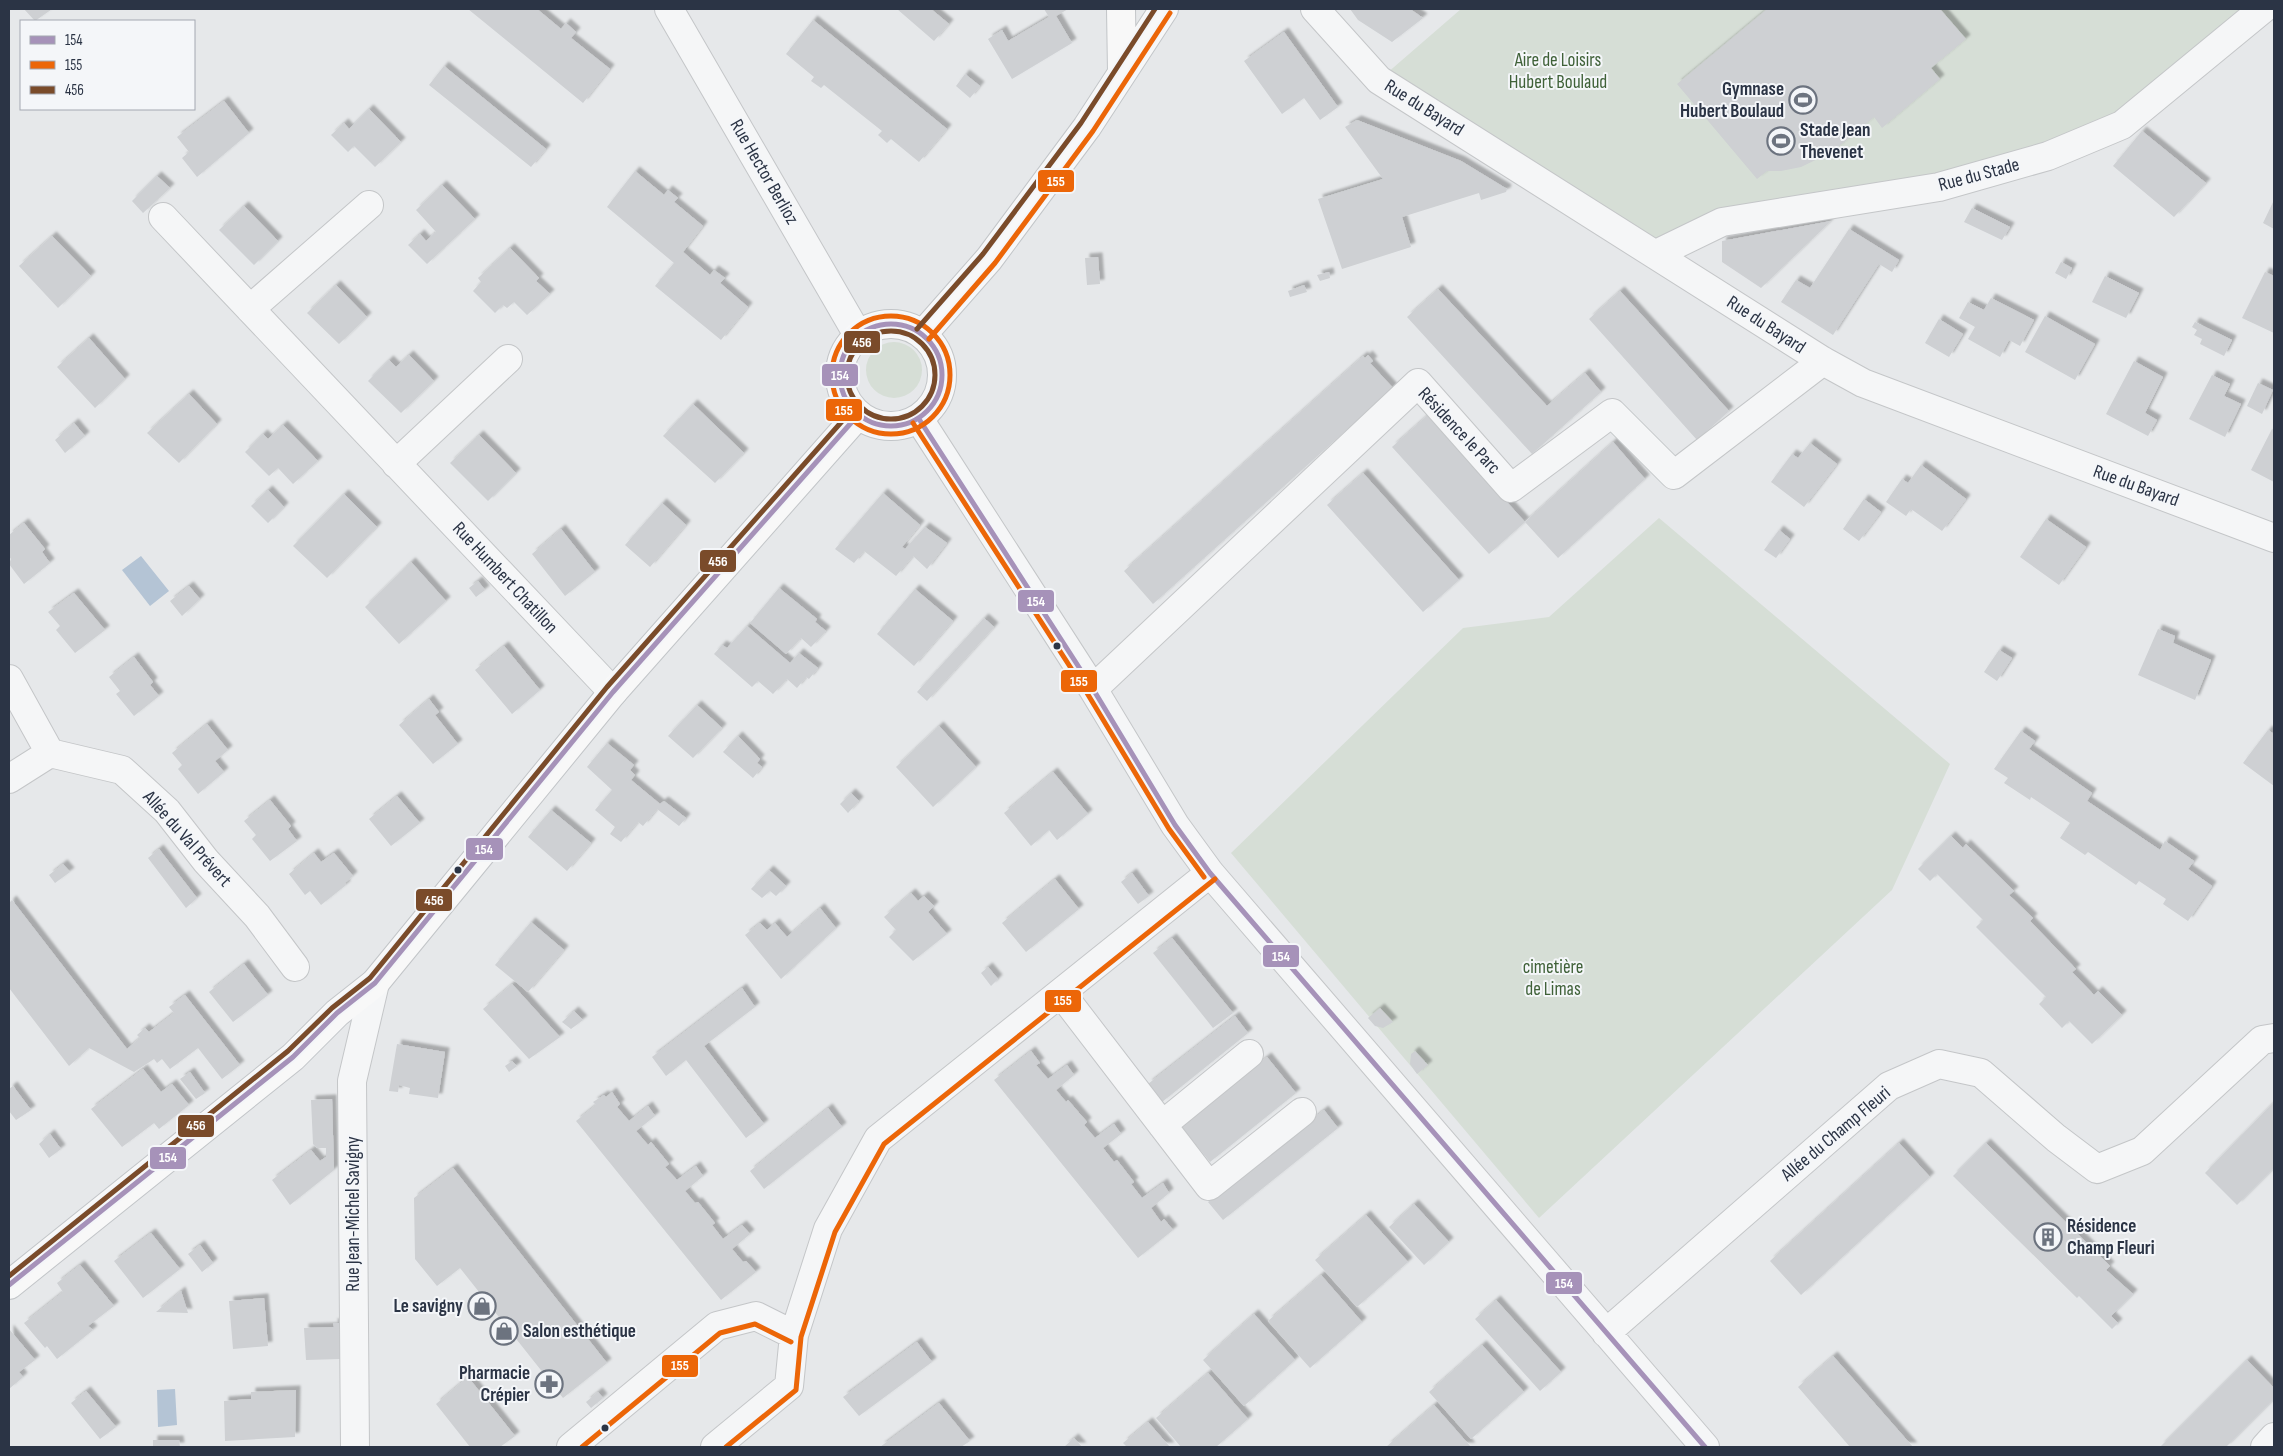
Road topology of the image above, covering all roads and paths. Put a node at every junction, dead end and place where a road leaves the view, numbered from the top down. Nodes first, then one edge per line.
1 (669, 9) edge
2 (1121, 9) edge
3 (1164, 9) edge
4 (1315, 9) edge
5 (2263, 9) edge
6 (1122, 72) junction
7 (369, 205) dead end
8 (163, 217) dead end
9 (1656, 254) junction
10 (250, 309) junction
11 (923, 334) junction
12 (858, 335) junction
13 (508, 359) dead end
14 (1822, 361) junction
15 (858, 415) junction
16 (919, 419) junction
17 (396, 464) junction
18 (2274, 538) edge
19 (9, 679) edge
20 (1093, 689) junction
21 (613, 692) junction
22 (50, 753) junction
23 (9, 779) edge
24 (1210, 873) junction
25 (295, 967) dead end
26 (375, 983) junction
27 (1062, 993) junction
28 (2274, 1038) edge
29 (1249, 1054) dead end
30 (1302, 1112) dead end
31 (1162, 1125) junction
32 (9, 1285) edge
33 (1606, 1333) junction
34 (794, 1335) junction
35 (2274, 1437) edge
36 (355, 1447) edge
37 (571, 1447) edge
38 (715, 1447) edge
39 (1705, 1447) edge
40 (2265, 1447) edge

1 - 12 street, Rue Hector Berlioz
2 - 6 main road
3 - 6 main road
4 - 9 street, Rue du Bayard
5 - 9 street, Rue du Stade
6 - 11 main road
7 - 10 street
8 - 10 street, Rue Humbert Chatillon
9 - 14 street, Rue du Bayard
10 - 17 street, Rue Humbert Chatillon
11 - 12 main road
11 - 16 main road
12 - 15 main road
13 - 17 street
14 - 18 street, Rue du Bayard
14 - 20 street, Résidence le Parc
15 - 16 main road
15 - 21 main road
16 - 20 street
17 - 21 street, Rue Humbert Chatillon
19 - 22 street
20 - 24 street
21 - 26 main road
22 - 23 street
22 - 25 street, Allée du Val Prévert
24 - 27 street
24 - 33 street
26 - 32 main road
26 - 36 street, Rue Jean-Michel Savigny
27 - 31 street
27 - 34 street
28 - 33 street, Allée du Champ Fleuri
29 - 31 street
30 - 31 street
33 - 39 street
34 - 37 street
34 - 38 street
35 - 40 street

